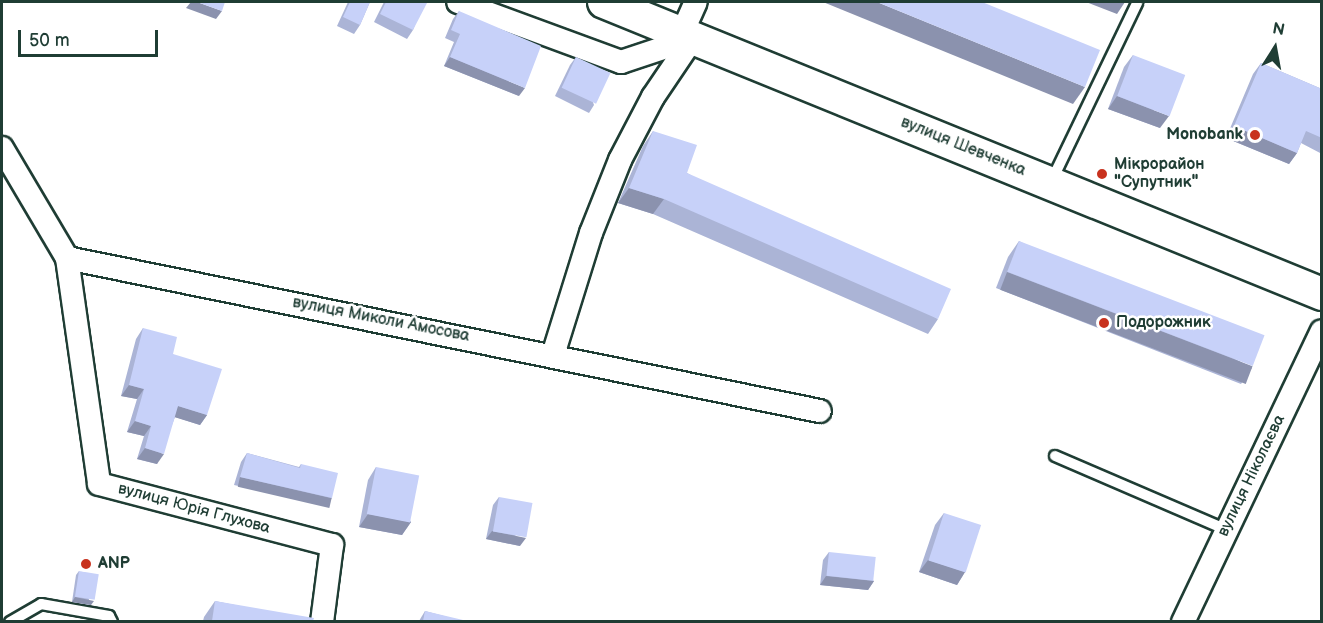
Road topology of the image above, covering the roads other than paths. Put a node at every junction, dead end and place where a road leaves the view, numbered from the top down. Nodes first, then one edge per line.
1 (458, 2) edge
2 (604, 2) edge
3 (696, 2) edge
4 (1137, 3) dead end
5 (688, 35) junction
6 (2, 148) edge
7 (1051, 183) junction
8 (67, 258) junction
9 (1322, 294) edge
10 (1322, 331) edge
11 (553, 355) junction
12 (820, 411) dead end
13 (1055, 456) dead end
14 (1227, 530) junction
15 (10, 621) edge
16 (112, 621) edge
17 (322, 621) edge
18 (1183, 621) edge

1 - 5 street
2 - 5 main road, вулиця Шевченка
3 - 5 street
4 - 7 lane
5 - 7 main road, вулиця Шевченка
5 - 11 street
6 - 8 street
7 - 9 main road, вулиця Шевченка
8 - 11 street, вулиця Миколи Амосова
8 - 17 street, вулиця Юрія Глухова
10 - 14 street, вулиця Ніколаєва
11 - 12 street, вулиця Миколи Амосова
13 - 14 lane
14 - 18 street, вулиця Ніколаєва
15 - 16 lane

